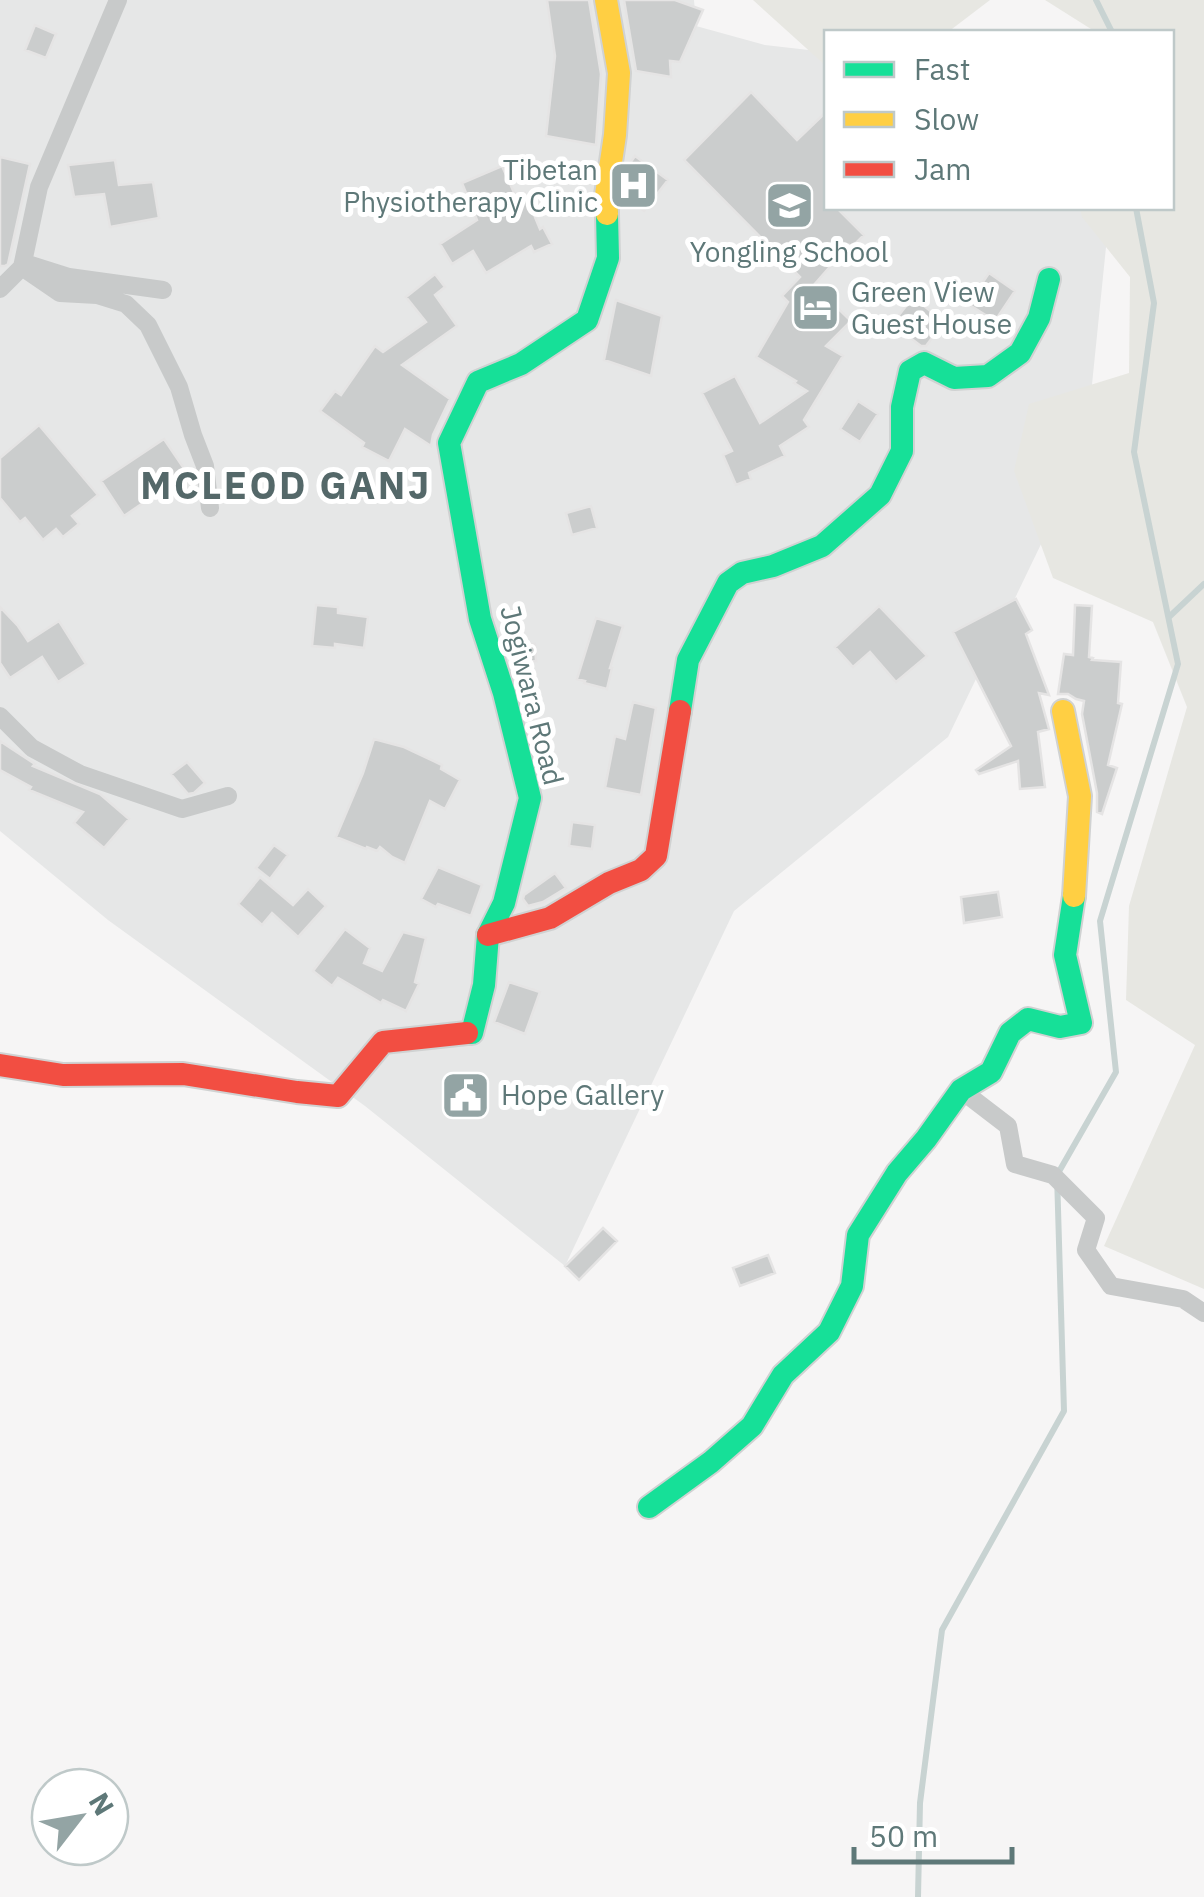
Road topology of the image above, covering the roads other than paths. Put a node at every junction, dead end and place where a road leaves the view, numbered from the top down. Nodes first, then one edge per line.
1 (118, 0) edge
2 (606, 0) edge
3 (22, 264) junction
4 (1049, 279) dead end
5 (0, 289) edge
6 (163, 290) dead end
7 (210, 508) dead end
8 (1064, 712) dead end
9 (0, 716) edge
10 (228, 796) dead end
11 (488, 935) junction
12 (0, 1065) edge
13 (961, 1090) junction
14 (1204, 1312) edge
15 (649, 1507) dead end

1 - 3 street
2 - 11 street, Jogiwara Road
3 - 5 street
3 - 6 street
3 - 7 street
4 - 11 street
8 - 13 street
9 - 10 street
11 - 12 street, Jogiwara Road
13 - 14 street
13 - 15 street

